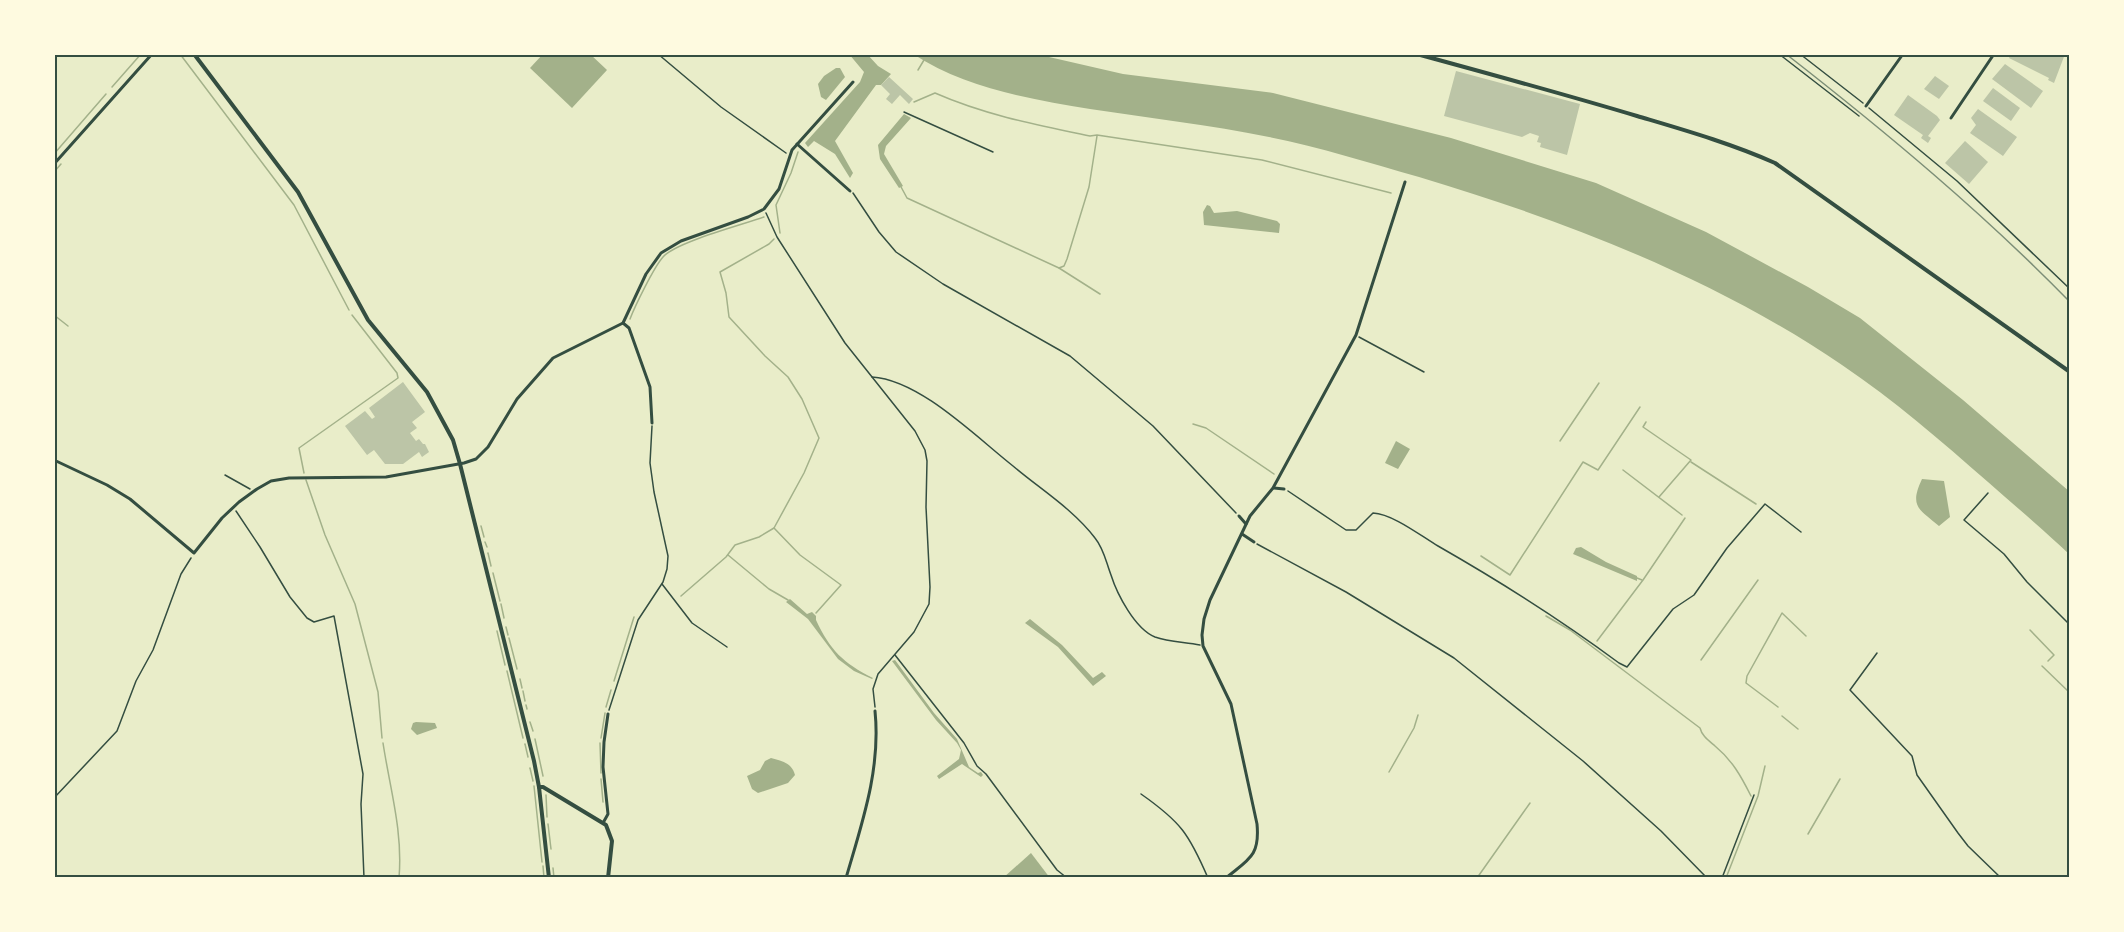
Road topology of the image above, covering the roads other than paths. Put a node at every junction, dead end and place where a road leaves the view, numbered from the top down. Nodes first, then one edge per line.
1 (152, 54) edge
2 (194, 54) edge
3 (1417, 54) edge
4 (1903, 54) edge
5 (1994, 54) edge
6 (852, 82) dead end
7 (1866, 106) road end
8 (1951, 118) dead end
9 (797, 144) junction
10 (54, 164) edge
11 (1405, 182) dead end
12 (850, 191) road end
13 (623, 323) junction
14 (2070, 372) edge
15 (652, 423) road end
16 (54, 460) edge
17 (460, 464) junction
18 (1273, 488) junction
19 (1284, 489) road end
20 (1239, 516) road end
21 (1246, 524) junction
22 (1242, 534) junction
23 (1254, 542) road end
24 (875, 711) road end
25 (608, 714) road end
26 (539, 787) junction
27 (603, 823) junction
28 (549, 878) edge
29 (608, 878) edge
30 (846, 878) edge
31 (1226, 878) edge

1 - 10 street
2 - 17 street
3 - 14 street
4 - 7 street
5 - 8 street
6 - 9 street
9 - 12 street
9 - 13 street
11 - 18 street
13 - 15 street
13 - 17 street
16 - 17 street
17 - 26 street
18 - 19 street
18 - 21 street
20 - 21 street
21 - 22 street
22 - 23 street
22 - 31 street
24 - 30 street
25 - 27 street
26 - 27 street
26 - 28 street
27 - 29 street

